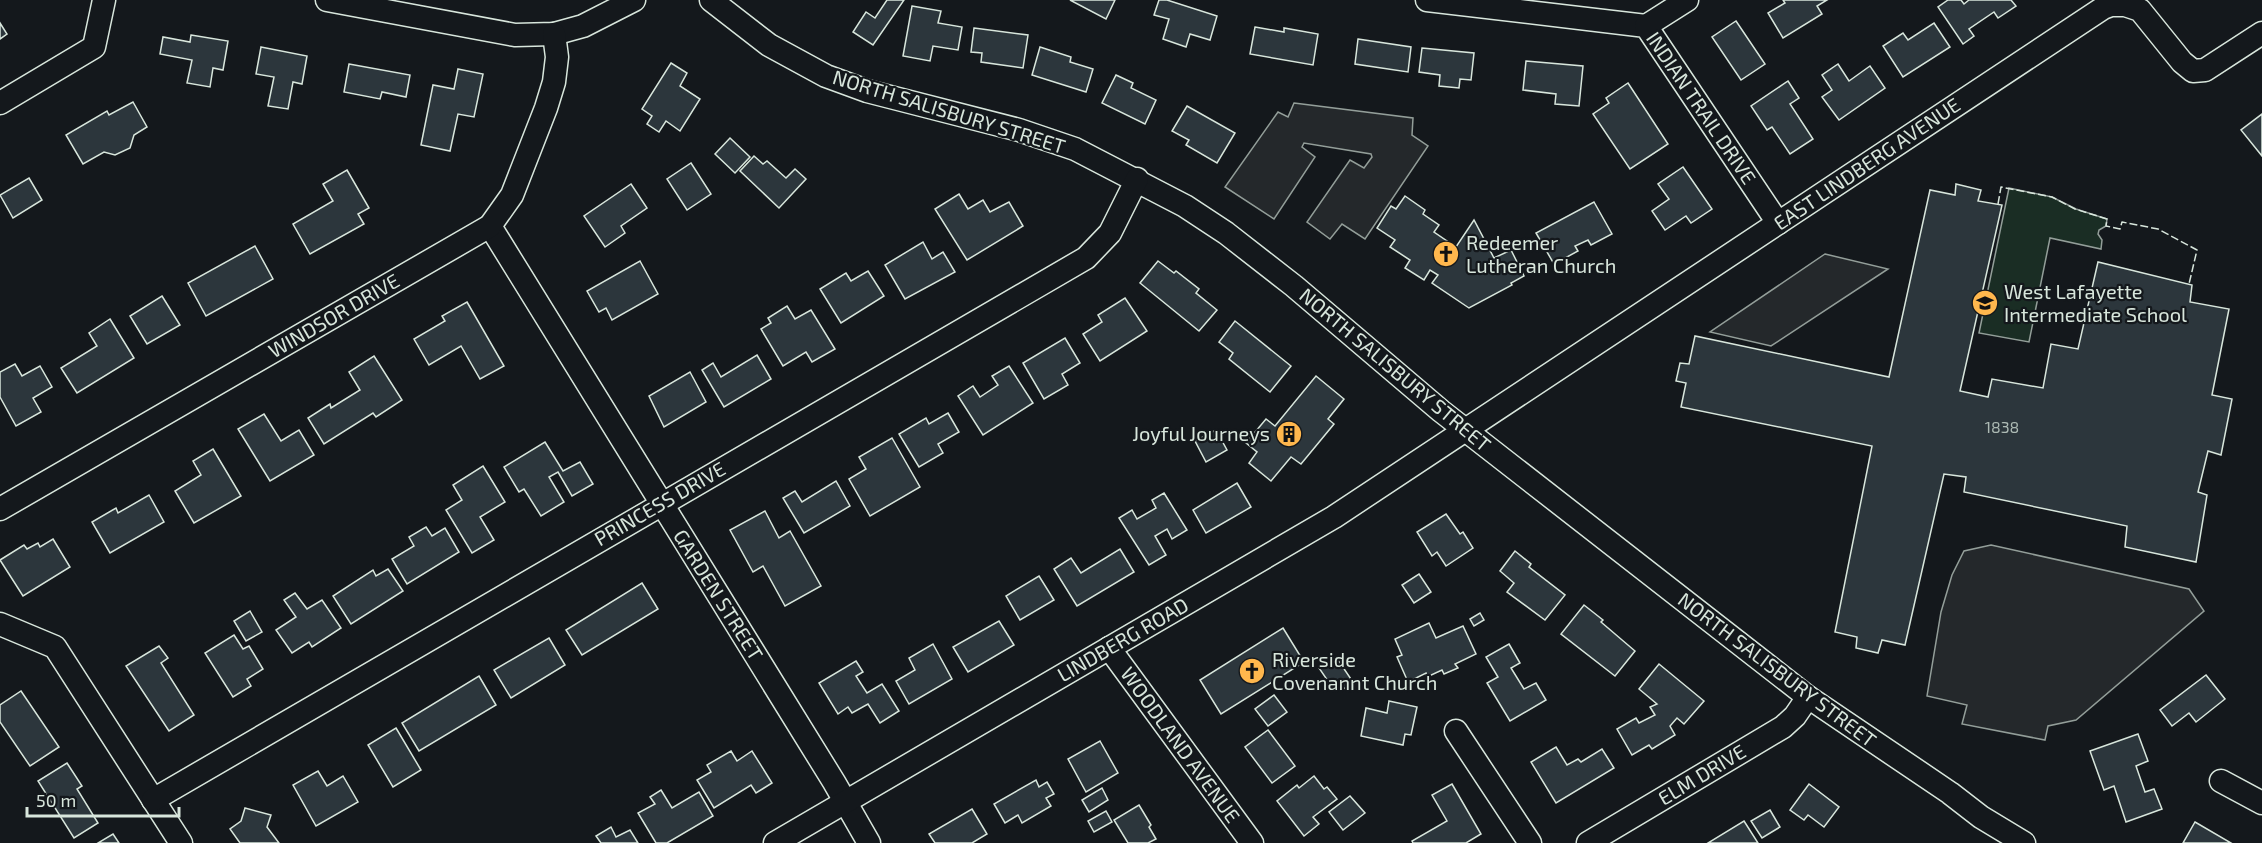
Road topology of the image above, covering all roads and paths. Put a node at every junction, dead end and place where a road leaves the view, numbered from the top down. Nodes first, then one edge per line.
1 (104, 0) edge
2 (327, 0) edge
3 (634, 0) edge
4 (711, 0) edge
5 (1426, 0) edge
6 (1687, 0) edge
7 (1646, 26) junction
8 (2262, 33) edge
9 (554, 34) junction
10 (0, 103) edge
11 (1137, 179) junction
12 (1779, 223) junction
13 (490, 226) junction
14 (1466, 430) junction
15 (662, 503) junction
16 (0, 509) edge
17 (0, 624) edge
18 (1109, 648) junction
19 (1808, 697) junction
20 (1456, 731) dead end
21 (2221, 781) dead end
22 (153, 800) junction
23 (846, 802) junction
24 (2262, 803) edge
25 (181, 843) edge
26 (775, 843) edge
27 (869, 843) edge
28 (1252, 843) edge
29 (1530, 843) edge
30 (1587, 843) edge
31 (2024, 843) edge

1 - 10 street
2 - 9 street
3 - 9 street
4 - 11 street, NORTH SALISBURY STREET
5 - 7 street, INDIAN TRAIL DRIVE
6 - 7 street
7 - 12 street, INDIAN TRAIL DRIVE
8 - 12 street, EAST LINDBERG AVENUE
9 - 13 street, WINDSOR DRIVE
11 - 14 street, NORTH SALISBURY STREET
11 - 15 street, PRINCESS DRIVE
12 - 14 street, EAST LINDBERG AVENUE
13 - 15 street, GARDEN STREET
13 - 16 street, WINDSOR DRIVE
14 - 18 street, LINDBERG ROAD
14 - 19 street, NORTH SALISBURY STREET
15 - 22 street, PRINCESS DRIVE
15 - 23 street, GARDEN STREET
17 - 22 street
18 - 23 street, LINDBERG ROAD
18 - 28 street, WOODLAND AVENUE
19 - 30 street, ELM DRIVE
19 - 31 street, NORTH SALISBURY STREET
20 - 29 street
21 - 24 street
22 - 25 street
23 - 26 street, LINDBERG ROAD
23 - 27 street, GARDEN STREET

